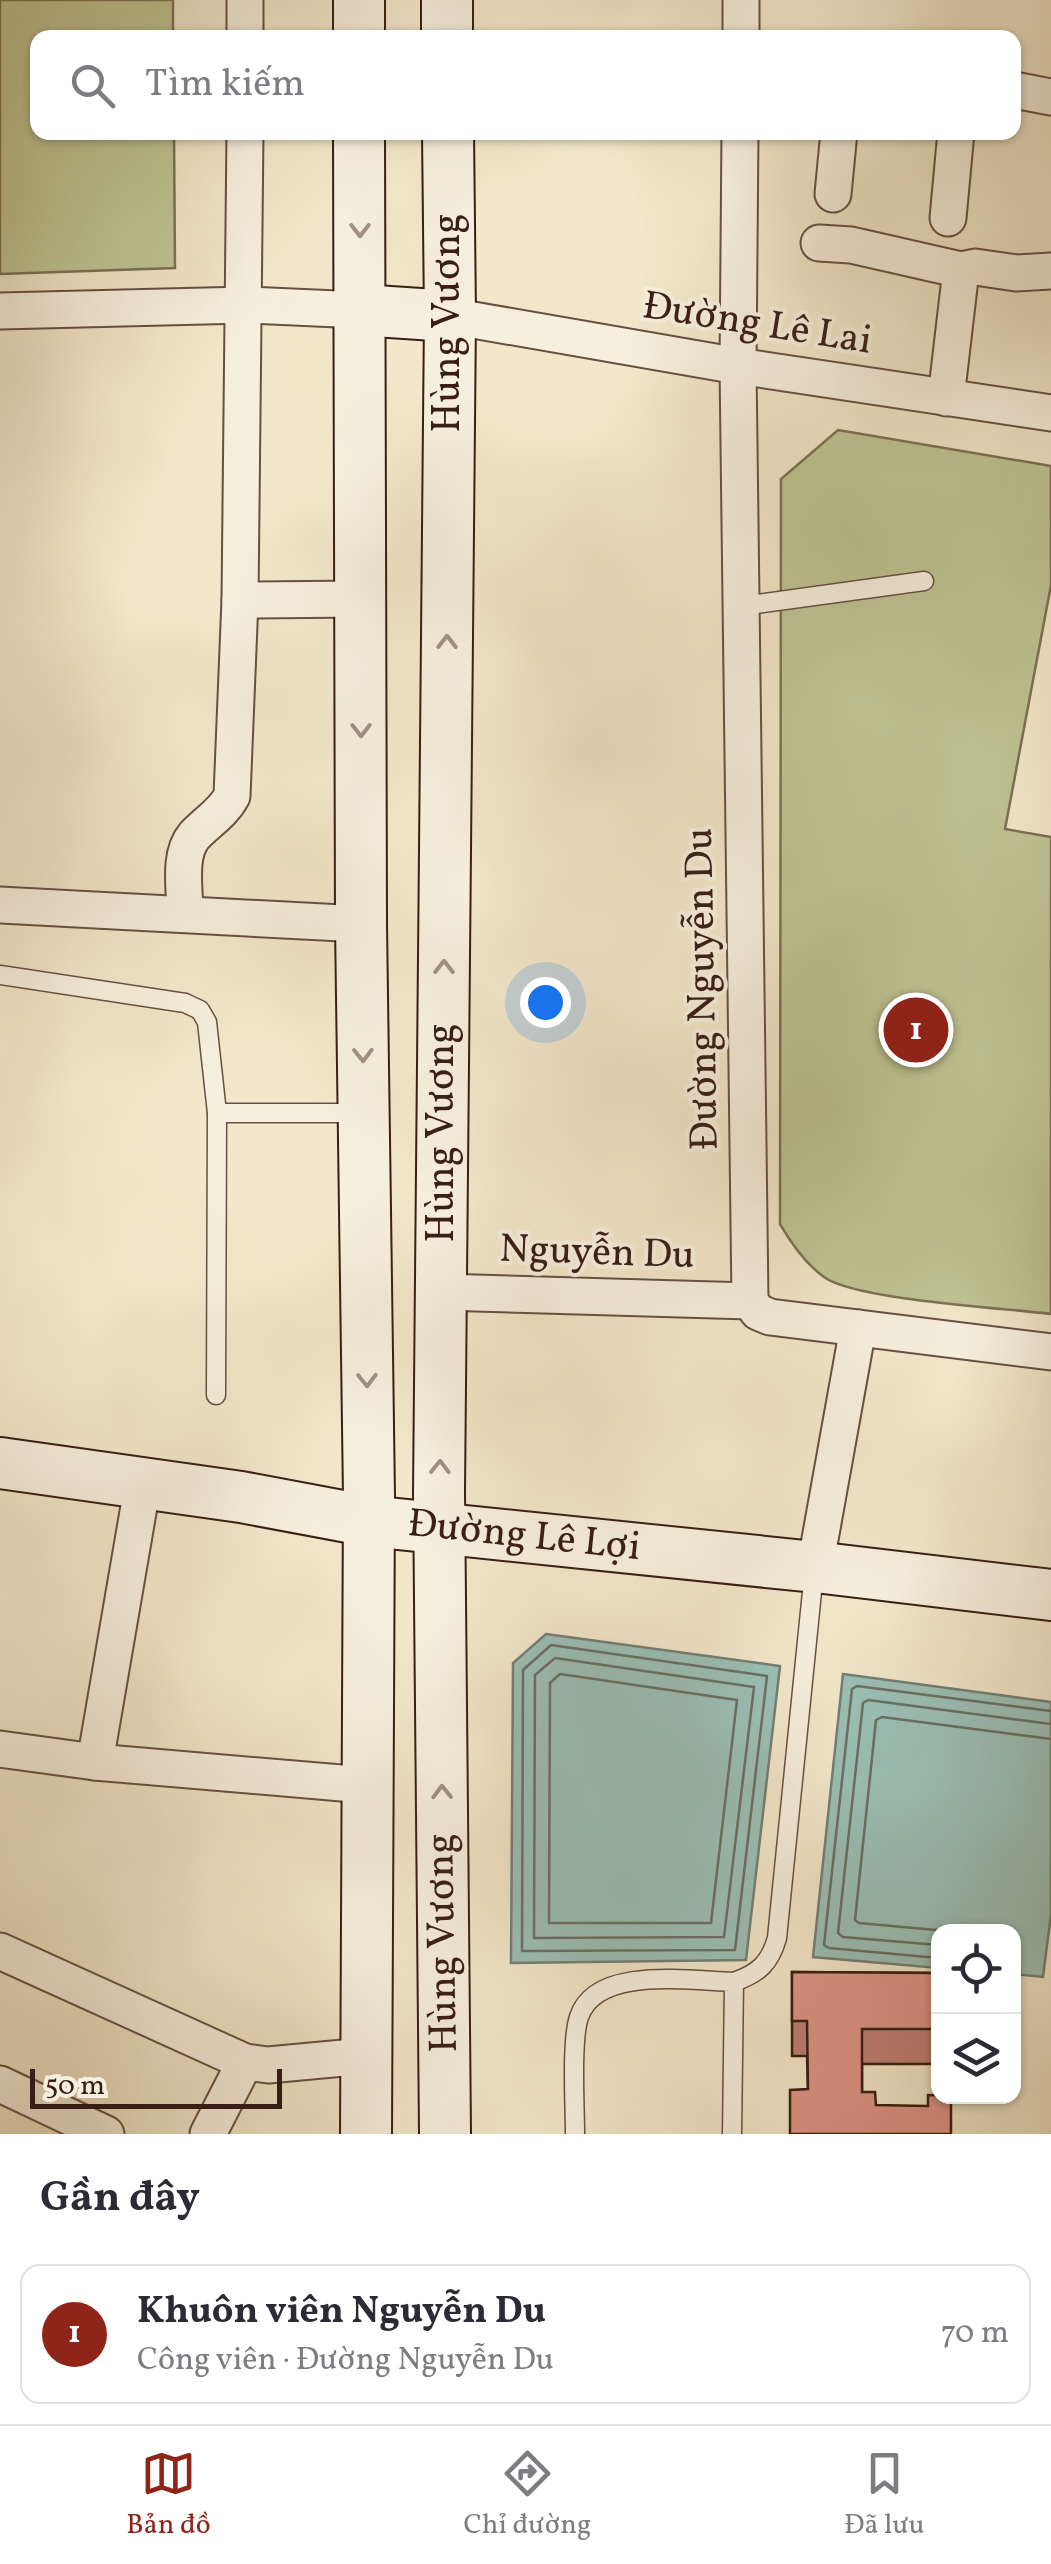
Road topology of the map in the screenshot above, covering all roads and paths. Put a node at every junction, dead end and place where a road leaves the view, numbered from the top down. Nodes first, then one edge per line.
1 (245, 0) edge
2 (359, 0) edge
3 (447, 0) edge
4 (741, 0) edge
5 (245, 30) edge
6 (359, 30) edge
7 (448, 30) edge
8 (741, 30) edge
9 (1021, 91) edge
10 (1051, 97) edge
11 (246, 140) edge
12 (359, 140) edge
13 (448, 140) edge
14 (740, 140) edge
15 (838, 140) edge
16 (955, 140) edge
17 (834, 194) dead end
18 (948, 218) dead end
19 (819, 243) dead end
20 (961, 270) junction
21 (1051, 271) edge
22 (246, 305) junction
23 (360, 310) junction
24 (0, 311) edge
25 (450, 316) junction
26 (738, 366) junction
27 (946, 398) junction
28 (1051, 414) edge
29 (924, 581) dead end
30 (240, 600) junction
31 (360, 600) junction
32 (742, 606) junction
33 (0, 905) edge
34 (185, 914) junction
35 (361, 924) junction
36 (0, 975) edge
37 (217, 1113) junction
38 (363, 1113) junction
39 (441, 1292) junction
40 (750, 1301) junction
41 (858, 1328) junction
42 (1051, 1352) edge
43 (216, 1395) dead end
44 (0, 1463) edge
45 (143, 1483) junction
46 (368, 1521) junction
47 (440, 1528) junction
48 (815, 1567) junction
49 (1051, 1595) edge
50 (0, 1749) edge
51 (96, 1762) junction
52 (365, 1784) junction
53 (0, 1951) edge
54 (734, 1982) junction
55 (365, 2056) junction
56 (245, 2062) junction
57 (0, 2084) edge
58 (106, 2134) edge
59 (208, 2134) edge
60 (366, 2134) edge
61 (445, 2134) edge
62 (575, 2134) edge
63 (732, 2134) edge

1 - 5 street
2 - 6 main road
3 - 7 main road
4 - 8 street
9 - 10 street
11 - 22 street
12 -> 23 main road, Hùng Vương
13 - 25 main road, Hùng Vương
14 - 26 street, Đường Nguyễn Du
15 - 17 street
16 - 18 street
19 - 20 street
20 - 21 street
20 - 27 street
22 - 23 street
22 - 24 street
22 - 30 street
23 - 25 main road
23 - 31 main road, Hùng Vương
25 - 26 street, Đường Lê Lai
39 -> 25 main road, Hùng Vương
26 - 27 street, Đường Lê Lai
26 - 32 street, Đường Nguyễn Du
27 - 28 street, Đường Lê Lai
29 - 32 lane
30 - 31 street
30 - 34 street
31 -> 35 main road, Hùng Vương
32 - 40 street, Đường Nguyễn Du
33 - 34 street
34 - 35 street
35 -> 38 main road, Hùng Vương
36 - 37 lane
37 - 38 lane
37 - 43 lane
38 -> 46 main road, Hùng Vương
39 - 40 street, Nguyễn Du
47 -> 39 main road, Hùng Vương
40 - 41 street
41 - 42 street
41 - 48 street
44 - 45 main road, Đường Lê Lợi
45 - 46 main road, Đường Lê Lợi
45 - 51 street
46 - 47 main road, Đường Lê Lợi
46 - 52 main road, Hùng Vương
47 - 48 main road, Đường Lê Lợi
61 -> 47 main road, Hùng Vương
48 - 49 main road, Đường Lê Lợi
48 - 54 lane
50 - 51 street
51 - 52 street
52 - 55 main road, Hùng Vương
53 - 56 street
54 - 62 lane
54 - 63 lane
55 - 56 street
55 - 60 main road, Hùng Vương
56 - 59 street
57 - 58 street

